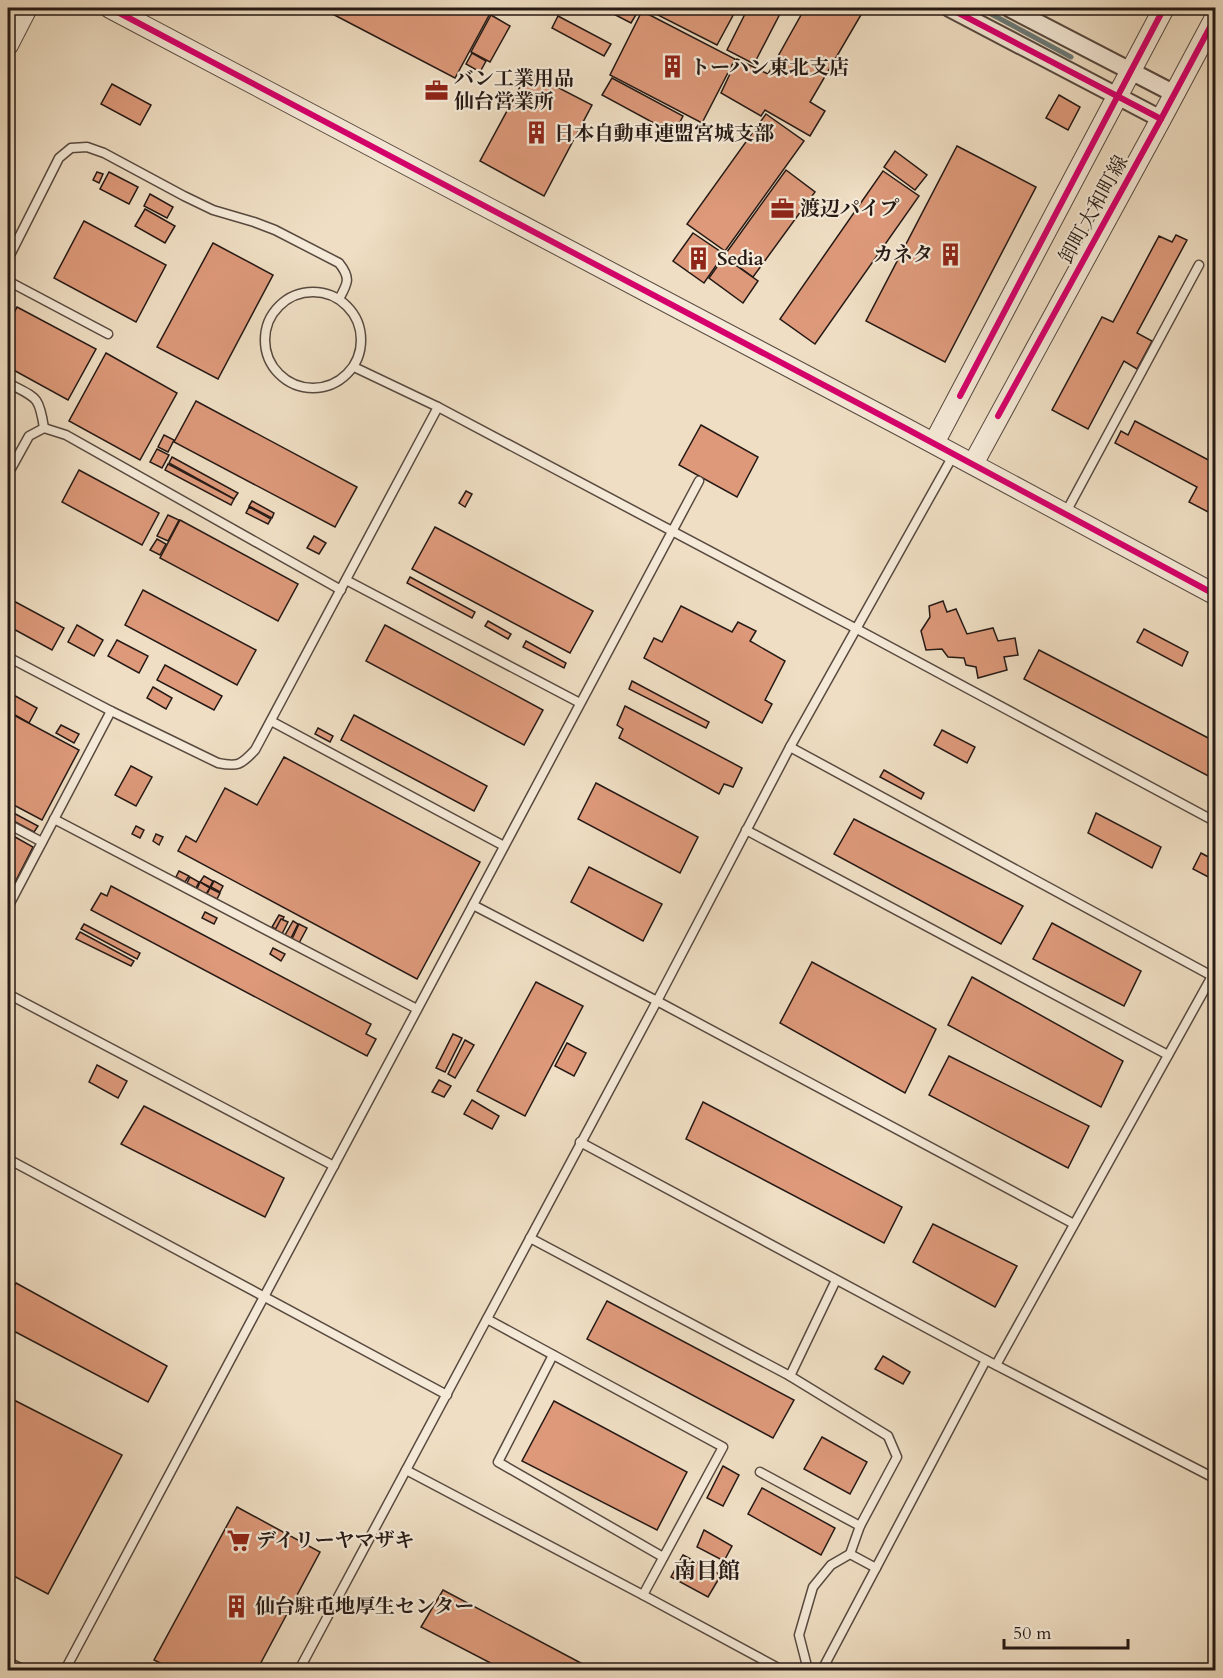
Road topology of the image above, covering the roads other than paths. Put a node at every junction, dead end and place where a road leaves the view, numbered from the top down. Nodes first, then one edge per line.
1 (27, 8) edge
2 (110, 8) edge
3 (950, 8) edge
4 (1013, 8) edge
5 (1164, 8) edge
6 (1215, 16) edge
7 (8, 45) edge
8 (1130, 70) junction
9 (1175, 94) junction
10 (1117, 96) junction
11 (1161, 119) junction
12 (8, 259) edge
13 (1199, 265) dead end
14 (8, 281) edge
15 (339, 299) junction
16 (108, 334) dead end
17 (354, 367) junction
18 (8, 383) edge
19 (438, 407) junction
20 (44, 428) junction
21 (934, 443) junction
22 (954, 454) junction
23 (973, 464) junction
24 (8, 474) edge
25 (699, 481) dead end
26 (1065, 514) junction
27 (672, 531) junction
28 (346, 580) junction
29 (340, 590) junction
30 (1215, 595) edge
31 (855, 628) junction
32 (8, 657) edge
33 (580, 703) junction
34 (111, 711) junction
35 (271, 722) junction
36 (790, 747) junction
37 (54, 819) junction
38 (1215, 822) edge
39 (8, 824) edge
40 (746, 830) junction
41 (42, 842) junction
42 (504, 846) junction
43 (473, 905) junction
44 (8, 907) edge
45 (1214, 972) edge
46 (8, 994) edge
47 (657, 1000) junction
48 (417, 1009) junction
49 (1168, 1055) junction
50 (580, 1142) junction
51 (8, 1159) edge
52 (334, 1166) junction
53 (1074, 1224) junction
54 (530, 1238) junction
55 (836, 1280) junction
56 (264, 1297) junction
57 (487, 1319) junction
58 (553, 1355) junction
59 (986, 1360) junction
60 (996, 1365) junction
61 (790, 1376) junction
62 (447, 1395) junction
63 (406, 1470) junction
64 (760, 1472) dead end
65 (1215, 1479) edge
66 (860, 1526) junction
67 (850, 1554) junction
68 (663, 1557) junction
69 (876, 1568) junction
70 (643, 1595) junction
71 (8, 1662) edge
72 (24, 1671) edge
73 (65, 1671) edge
74 (299, 1671) edge
75 (782, 1671) edge
76 (808, 1671) edge
77 (822, 1671) edge

1 - 7 street
2 - 21 street
3 - 10 street
4 - 8 street
5 - 8 street, 卸町大和町線
6 - 9 street, 卸町大和町線
8 - 9 street
8 - 10 street, 卸町大和町線
9 - 11 street, 卸町大和町線
10 - 11 street
10 - 21 street, 卸町大和町線
11 - 23 street, 卸町大和町線
12 - 15 lane
13 - 26 lane
14 - 16 lane
15 - 17 lane
15 - 17 lane
17 - 19 lane
18 - 20 lane
19 - 27 lane
19 - 28 lane
20 - 24 lane
20 - 29 lane
21 - 22 street
22 - 23 street
22 - 31 lane
23 - 26 street
25 - 27 lane
26 - 30 street
27 - 31 lane
27 - 33 lane
28 - 29 lane
28 - 33 lane
29 - 35 lane
31 - 36 lane
31 - 38 lane
32 - 34 lane
33 - 42 lane
34 - 35 lane
34 - 37 lane
35 - 42 lane
36 - 40 lane
36 - 45 lane
37 - 41 lane
37 - 48 lane
39 - 41 lane
40 - 47 lane
40 - 49 lane
41 - 44 lane
42 - 43 lane
43 - 47 lane
43 - 48 lane
45 - 49 lane
46 - 52 lane
47 - 50 lane
47 - 53 lane
48 - 52 lane
49 - 53 lane
50 - 54 lane
50 - 55 lane
51 - 56 lane
52 - 56 lane
53 - 60 lane
54 - 57 lane
54 - 61 lane
55 - 59 lane
55 - 61 lane
56 - 62 lane
56 - 73 lane
57 - 58 lane
57 - 62 lane
58 - 68 lane
58 - 68 lane
59 - 60 lane
59 - 69 lane
60 - 65 lane
61 - 66 lane
62 - 63 lane
63 - 70 lane
63 - 74 lane
64 - 66 lane
66 - 67 lane
67 - 69 lane
67 - 76 lane
68 - 70 lane
69 - 77 lane
70 - 75 lane
71 - 72 lane

